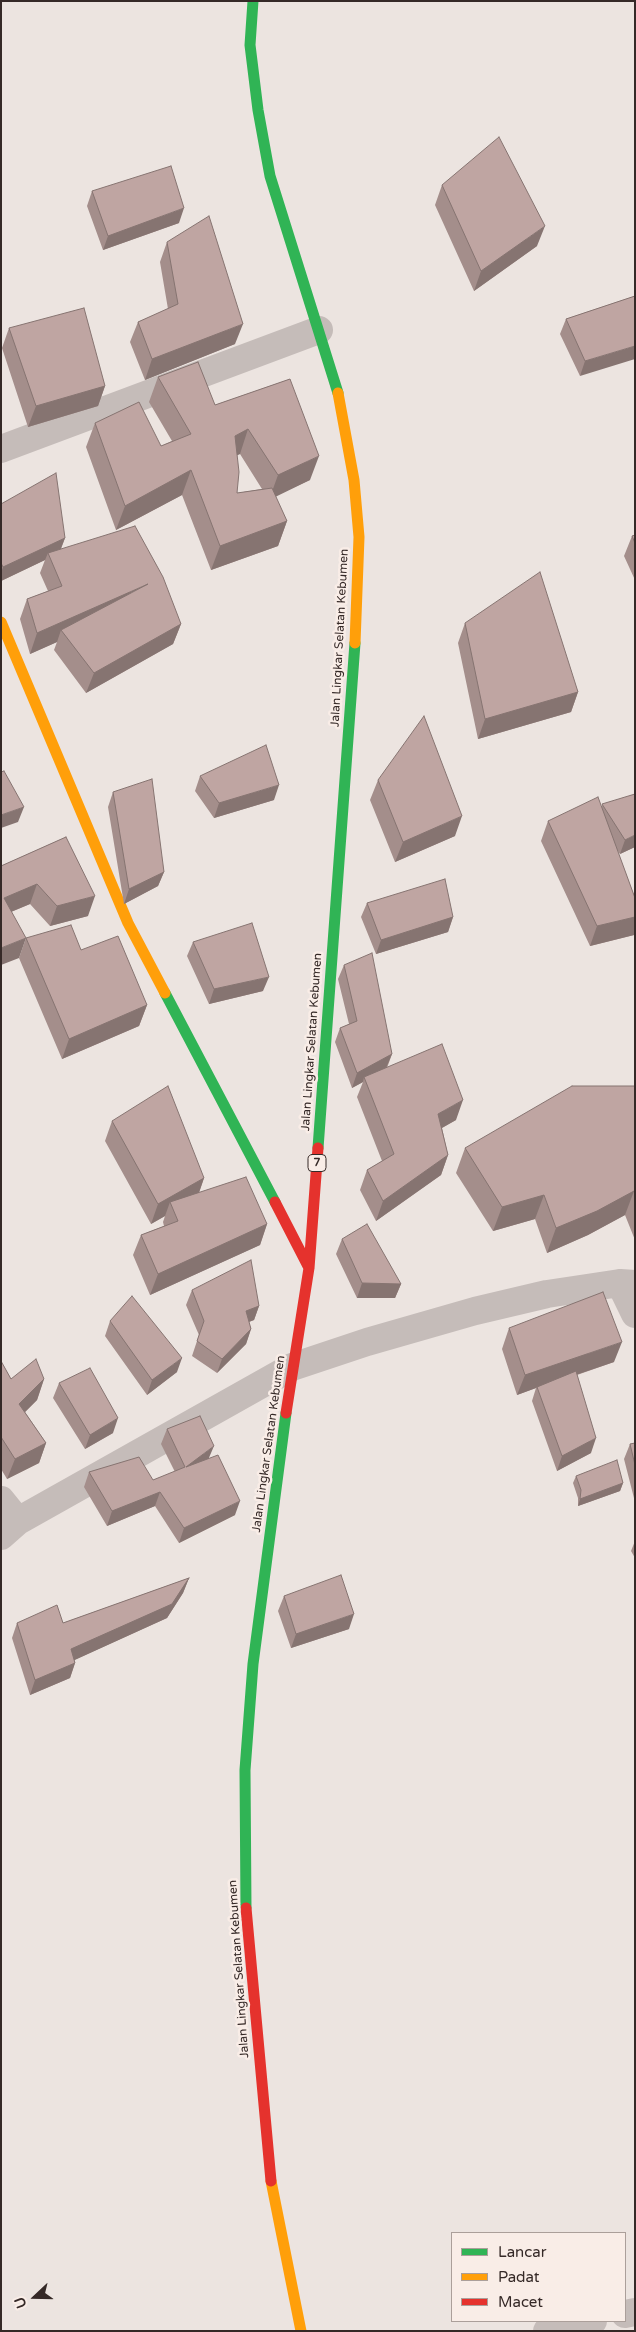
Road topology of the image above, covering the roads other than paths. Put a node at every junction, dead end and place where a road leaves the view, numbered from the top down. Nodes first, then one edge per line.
1 (253, 1) edge
2 (319, 330) junction
3 (1, 448) edge
4 (1, 622) edge
5 (309, 1268) junction
6 (627, 1284) edge
7 (635, 1314) edge
8 (292, 1367) junction
9 (1, 1500) edge
10 (10, 1528) edge
11 (588, 2322) edge
12 (300, 2331) edge
13 (547, 2331) edge

1 - 2 main road, Jalan Lingkar Selatan Kebumen / 7
2 - 3 street
2 - 5 main road, Jalan Lingkar Selatan Kebumen / 7
4 - 5 main road
5 - 8 main road, Jalan Lingkar Selatan Kebumen / 7
6 - 7 street
6 - 8 street
8 - 10 street
8 - 12 main road, Jalan Lingkar Selatan Kebumen / 7
9 - 10 street
11 - 13 street

